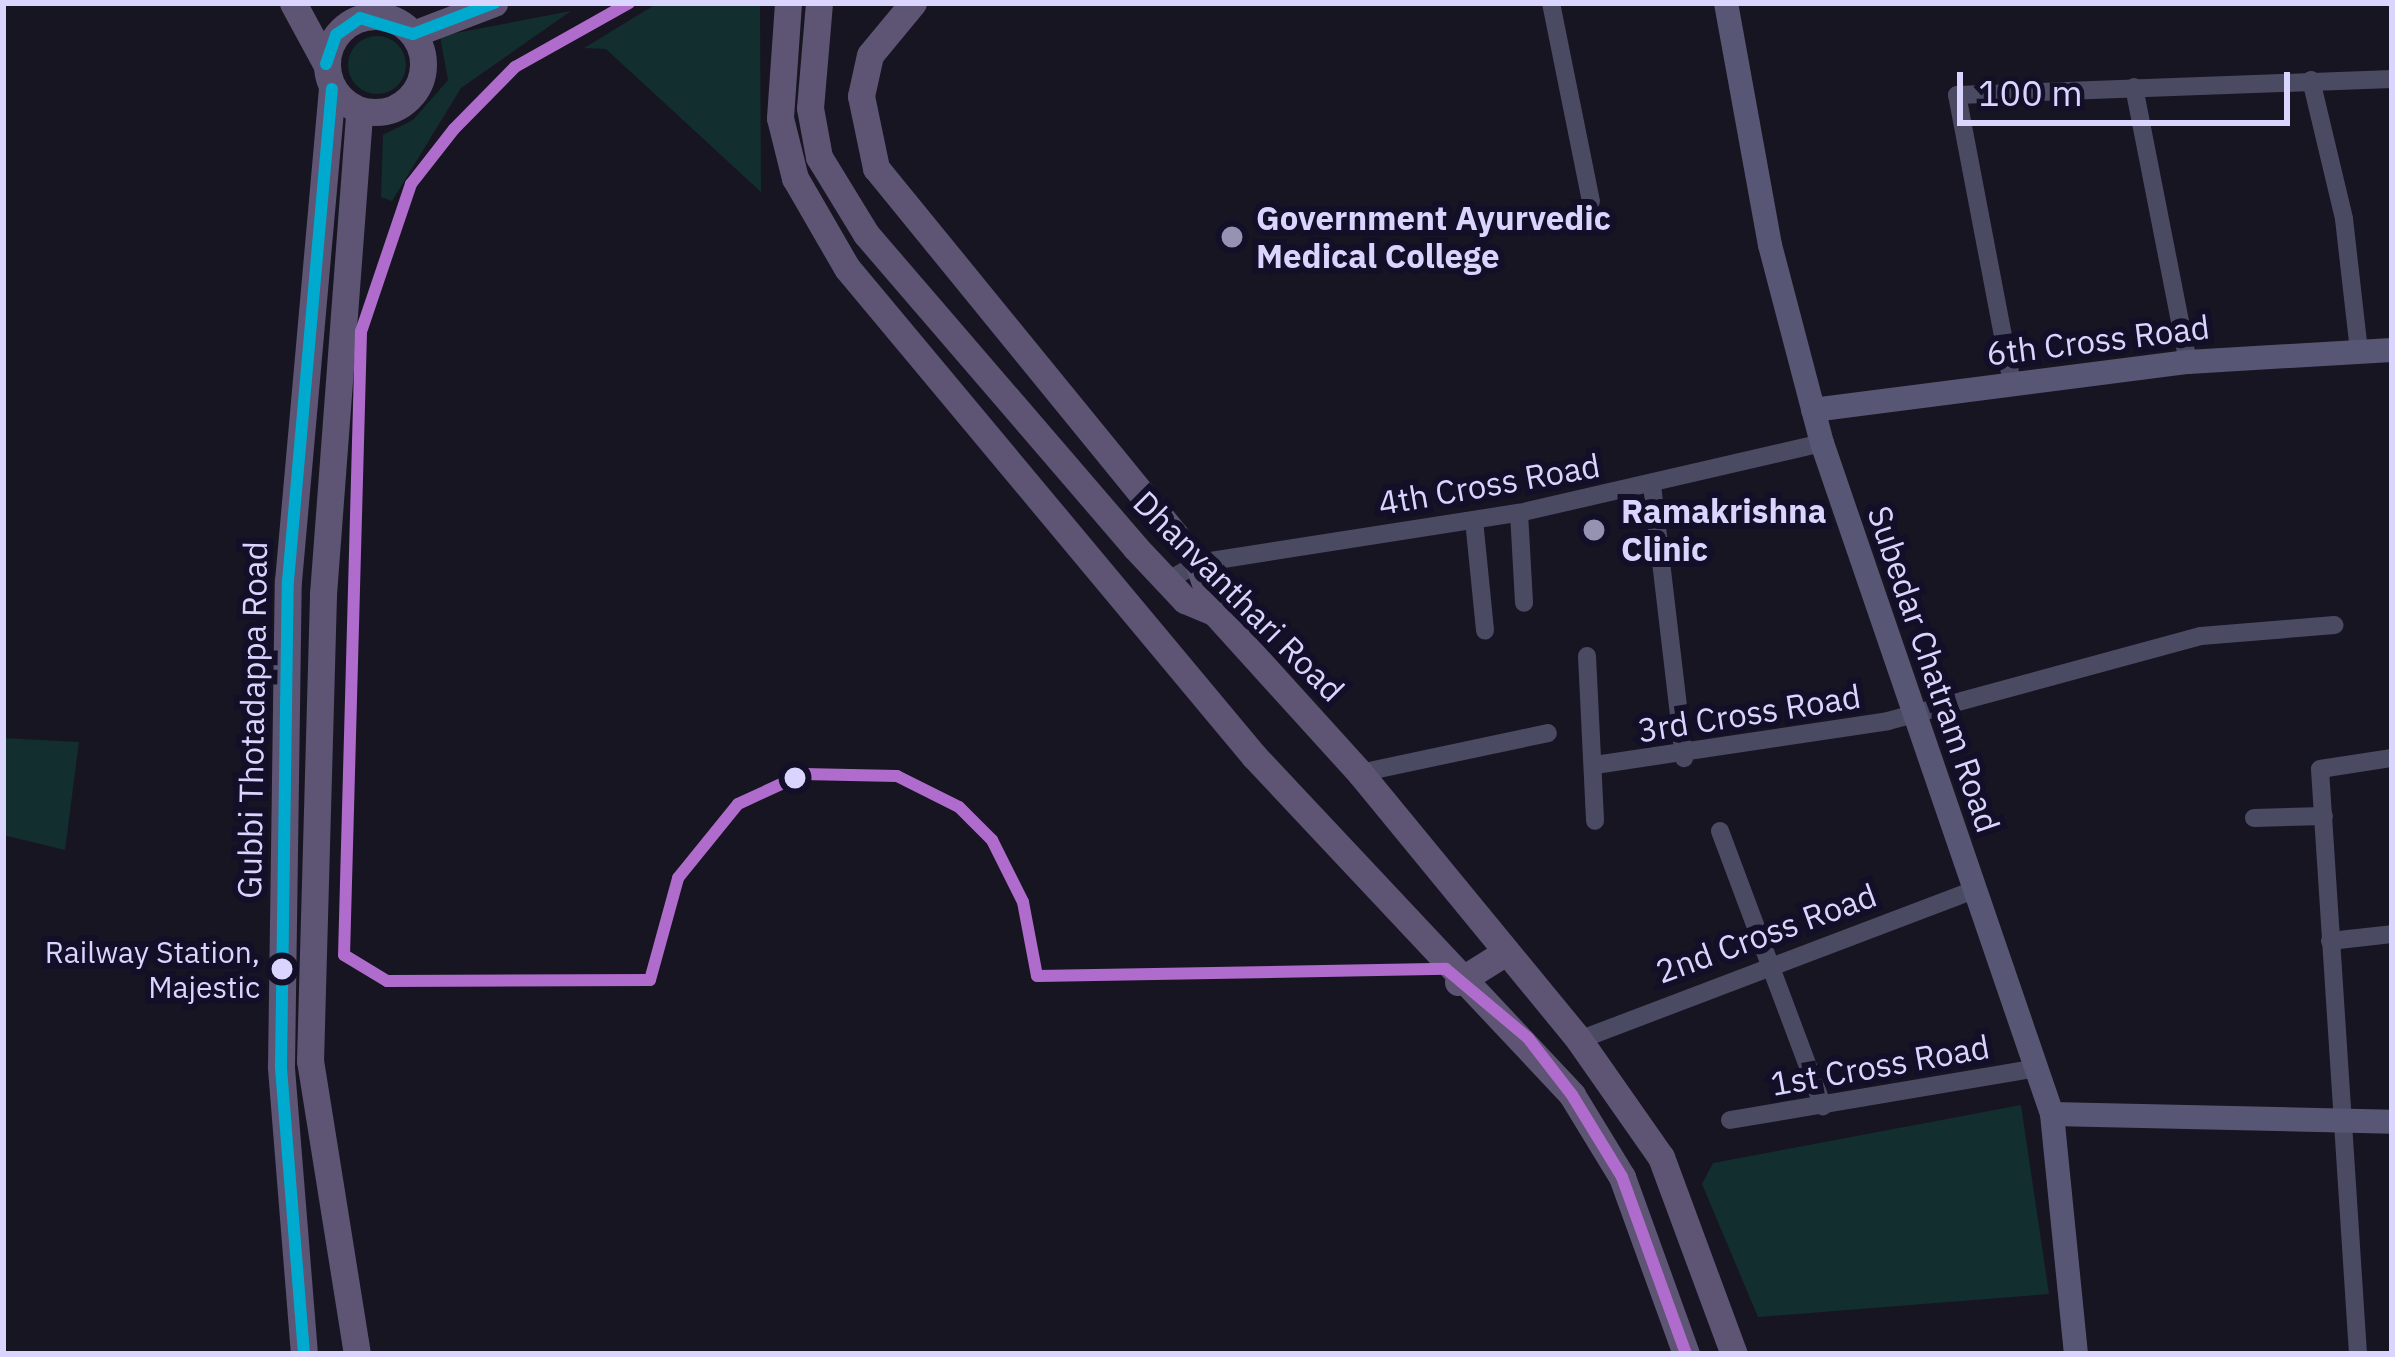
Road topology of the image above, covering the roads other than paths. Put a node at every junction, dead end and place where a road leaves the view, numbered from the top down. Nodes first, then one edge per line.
1 (293, 3) edge
2 (494, 3) edge
3 (788, 3) edge
4 (819, 3) edge
5 (913, 3) edge
6 (1551, 3) edge
7 (1726, 3) edge
8 (370, 9) edge
9 (413, 34) junction
10 (329, 76) junction
11 (2392, 79) edge
12 (2311, 80) junction
13 (2134, 88) junction
14 (359, 110) junction
15 (1592, 201) dead end
16 (2359, 350) junction
17 (2392, 350) edge
18 (2188, 362) junction
19 (2012, 383) junction
20 (1813, 410) junction
21 (1822, 443) junction
22 (1652, 485) junction
23 (1519, 513) junction
24 (1474, 520) junction
25 (1198, 563) junction
26 (1167, 580) junction
27 (1523, 603) dead end
28 (1215, 613) junction
29 (2335, 625) dead end
30 (1485, 630) dead end
31 (1587, 656) dead end
32 (1911, 715) junction
33 (1548, 733) dead end
34 (1684, 758) junction
35 (2392, 758) edge
36 (1595, 765) junction
37 (1360, 773) junction
38 (2324, 816) junction
39 (2254, 818) dead end
40 (1595, 821) dead end
41 (1720, 831) dead end
42 (1976, 889) junction
43 (2392, 934) edge
44 (2330, 941) junction
45 (1507, 952) junction
46 (1771, 967) junction
47 (1459, 984) junction
48 (1579, 1040) junction
49 (2039, 1068) junction
50 (1822, 1106) junction
51 (2052, 1114) junction
52 (2345, 1118) junction
53 (1730, 1120) dead end
54 (2392, 1122) edge
55 (304, 1354) edge
56 (357, 1354) edge
57 (1686, 1354) edge
58 (1734, 1354) edge
59 (2076, 1354) edge
60 (2358, 1354) edge

1 - 10 main road
2 - 9 main road
3 - 47 main road
4 - 26 main road, Dhanvanthari Road
5 - 25 main road
6 - 15 street
7 - 20 street, Subedar Chatram Road
8 - 9 main road
8 - 10 main road
9 - 14 main road
10 - 14 main road
10 - 55 main road, Gubbi Thotadappa Road
11 - 12 street
12 - 13 street
12 - 16 street
13 - 18 street
13 - 19 street
14 - 56 main road, Gubbi Thotadappa Road
16 - 17 street, 6th Cross Road
16 - 18 street, 6th Cross Road
18 - 19 street, 6th Cross Road
19 - 20 street, 6th Cross Road
20 - 21 street, Subedar Chatram Road
21 - 22 street, 4th Cross Road
21 - 32 street, Subedar Chatram Road
22 - 23 street, 4th Cross Road
22 - 34 street
23 - 24 street, 4th Cross Road
23 - 27 street
24 - 25 street, 4th Cross Road
24 - 30 street
25 - 26 street, 4th Cross Road
25 - 28 main road
26 - 28 main road, Dhanvanthari Road
28 - 37 main road, Dhanvanthari Road
29 - 32 street, 3rd Cross Road
31 - 36 street
32 - 34 street, 3rd Cross Road
32 - 42 street, Subedar Chatram Road
33 - 37 street
34 - 36 street, 3rd Cross Road
35 - 38 street
36 - 40 street
37 - 45 main road, Dhanvanthari Road
38 - 39 street
38 - 44 street
41 - 46 street
42 - 46 street, 2nd Cross Road
42 - 49 street, Subedar Chatram Road
43 - 44 street
44 - 52 street
45 - 47 main road
45 - 48 main road, Dhanvanthari Road
46 - 48 street, 2nd Cross Road
46 - 50 street
47 - 57 main road
48 - 58 main road, Dhanvanthari Road
49 - 50 street, 1st Cross Road
49 - 51 street, Subedar Chatram Road
50 - 53 street, 1st Cross Road
51 - 52 street
51 - 59 street, Subedar Chatram Road
52 - 54 street
52 - 60 street

